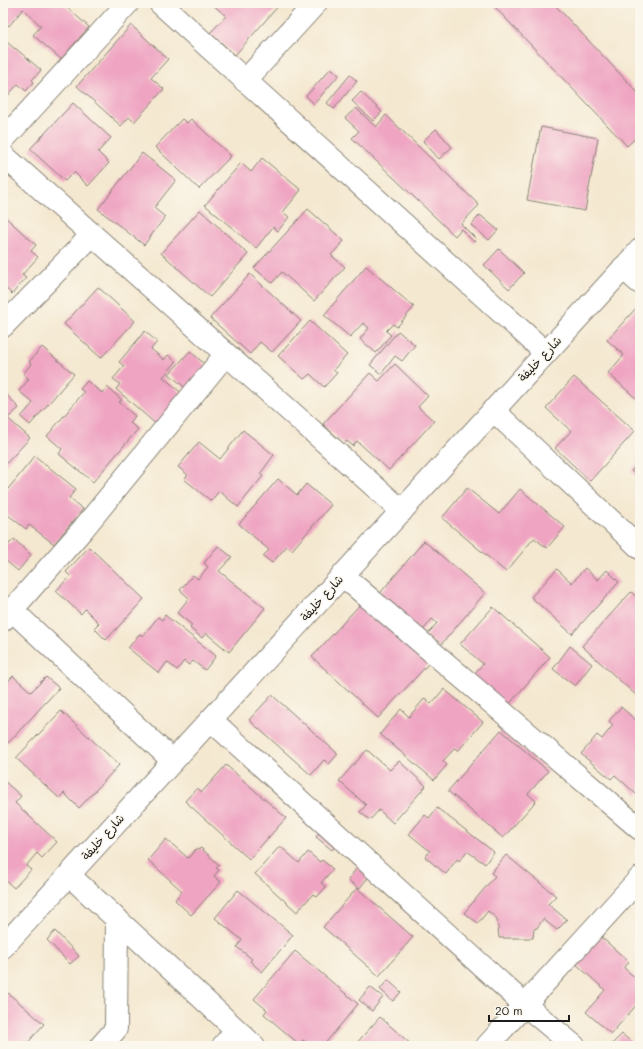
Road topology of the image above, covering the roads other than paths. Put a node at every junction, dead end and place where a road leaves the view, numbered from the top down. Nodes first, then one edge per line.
1 (128, 3) edge
2 (160, 3) edge
3 (316, 3) edge
4 (245, 81) junction
5 (3, 140) edge
6 (3, 155) edge
7 (92, 234) junction
8 (640, 250) edge
9 (623, 268) junction
10 (640, 283) edge
11 (3, 326) edge
12 (546, 353) junction
13 (226, 354) junction
14 (493, 410) junction
15 (402, 511) junction
16 (640, 548) edge
17 (342, 576) junction
18 (7, 615) edge
19 (211, 720) junction
20 (173, 761) junction
21 (640, 829) edge
22 (69, 875) junction
23 (640, 878) edge
24 (117, 919) junction
25 (3, 947) edge
26 (525, 1005) junction
27 (230, 1038) edge
28 (101, 1046) edge
29 (254, 1046) edge
30 (487, 1046) edge
31 (574, 1046) edge

1 - 5 street
2 - 4 street
3 - 4 street
4 - 12 street
6 - 7 street
7 - 11 street
7 - 13 street
8 - 9 street, شارع خليفة
9 - 10 street
9 - 12 street, شارع خليفة
12 - 14 street, شارع خليفة
13 - 15 street
13 - 18 street
14 - 15 street, شارع خليفة
14 - 16 street
15 - 17 street, شارع خليفة
17 - 19 street, شارع خليفة
17 - 21 street
18 - 20 street
19 - 20 street, شارع خليفة
19 - 26 street
20 - 22 street, شارع خليفة
22 - 24 street
22 - 25 street, شارع خليفة
23 - 26 street
24 - 27 street
24 - 28 street
26 - 30 street
26 - 31 street
27 - 29 street

